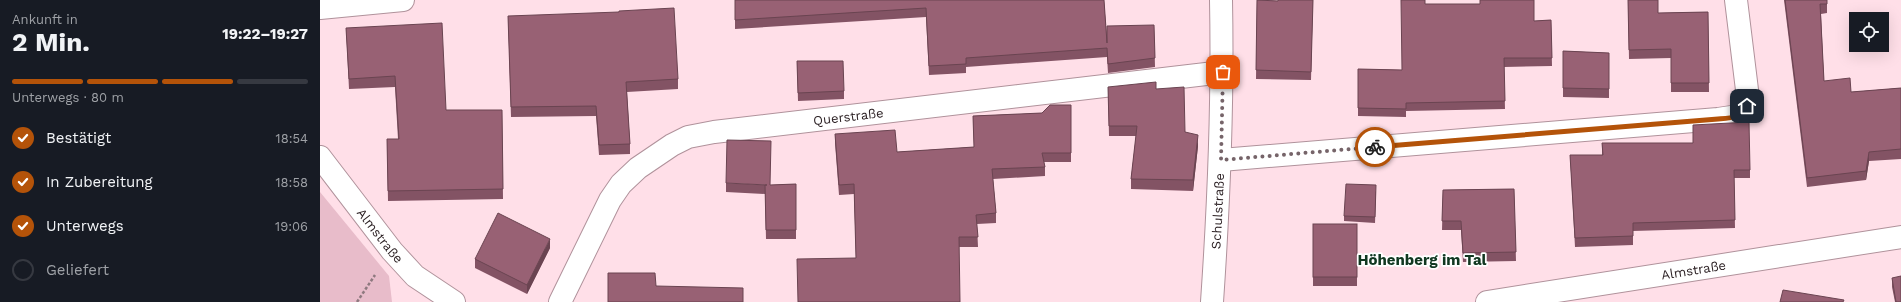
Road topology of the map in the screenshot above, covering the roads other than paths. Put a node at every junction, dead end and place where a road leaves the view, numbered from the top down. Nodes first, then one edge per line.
1 (403, 0) edge
2 (1221, 0) edge
3 (1736, 0) edge
4 (320, 8) edge
5 (1223, 72) junction
6 (320, 157) edge
7 (1221, 160) junction
8 (1901, 237) edge
9 (454, 302) edge
10 (560, 302) edge
11 (1212, 302) edge
12 (1487, 302) edge

1 - 4 street
2 - 5 street, Schulstraße
3 - 7 street
5 - 7 street, Schulstraße
5 - 10 street, Querstraße
6 - 9 street, Almstraße
7 - 11 street, Schulstraße
8 - 12 street, Almstraße

